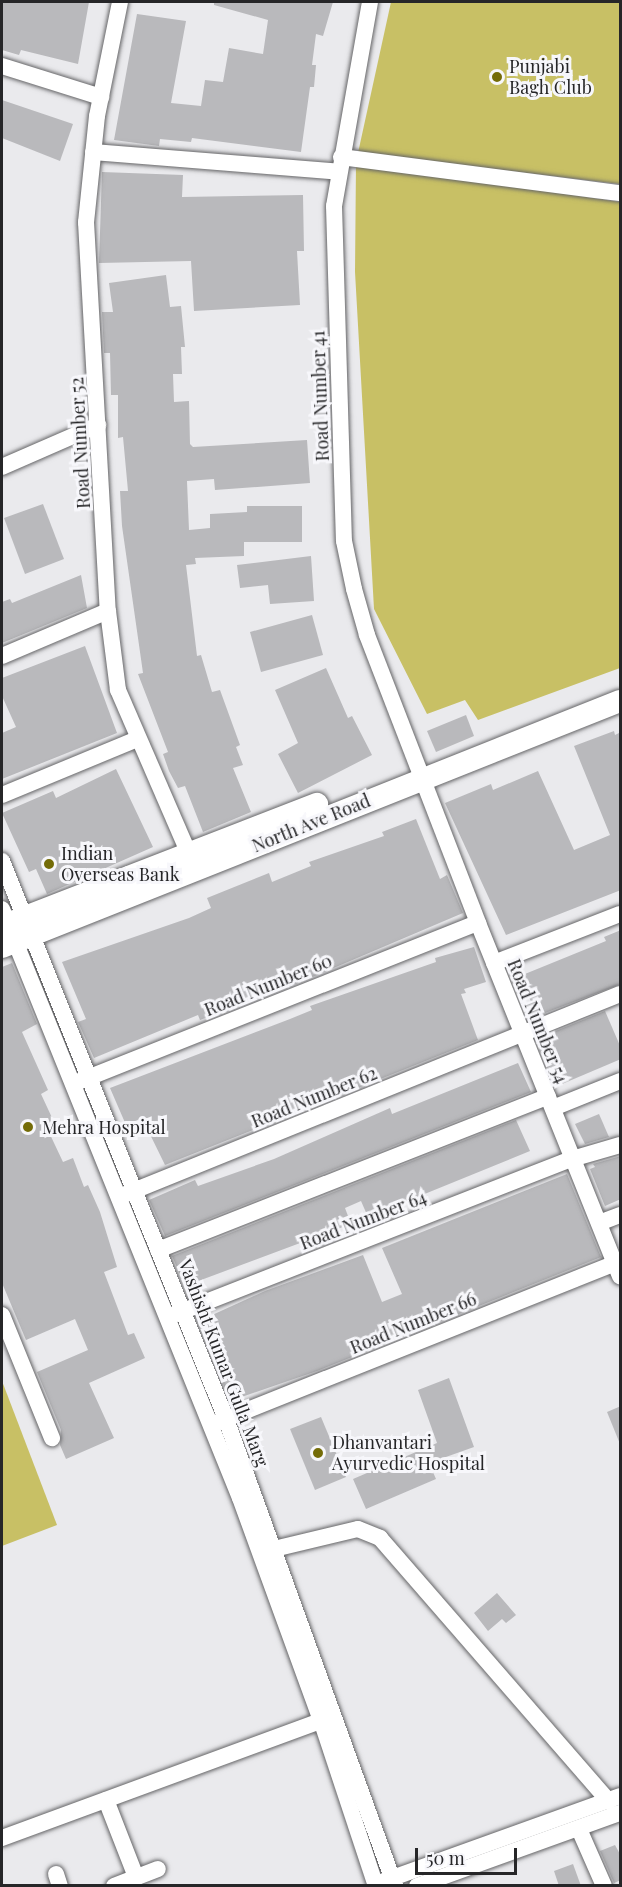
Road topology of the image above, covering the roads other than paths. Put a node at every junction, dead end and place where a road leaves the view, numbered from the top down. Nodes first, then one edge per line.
1 (120, 2) edge
2 (370, 2) edge
3 (2, 66) edge
4 (101, 97) junction
5 (93, 152) junction
6 (340, 165) junction
7 (621, 193) edge
8 (98, 424) junction
9 (2, 467) edge
10 (108, 611) junction
11 (2, 656) edge
12 (621, 687) edge
13 (621, 701) edge
14 (137, 739) junction
15 (422, 771) junction
16 (2, 795) edge
17 (2, 861) edge
18 (193, 861) junction
19 (621, 914) edge
20 (477, 923) junction
21 (12, 928) edge
22 (494, 963) junction
23 (621, 994) edge
24 (523, 1033) junction
25 (81, 1081) junction
26 (621, 1082) edge
27 (550, 1102) junction
28 (621, 1145) edge
29 (572, 1159) junction
30 (127, 1193) junction
31 (621, 1215) edge
32 (599, 1223) junction
33 (158, 1250) junction
34 (618, 1270) edge
35 (176, 1314) junction
36 (2, 1315) edge
37 (219, 1422) junction
38 (52, 1438) dead end
39 (274, 1549) junction
40 (328, 1718) junction
41 (106, 1800) junction
42 (617, 1803) edge
43 (579, 1829) junction
44 (2, 1838) edge
45 (158, 1869) dead end
46 (136, 1877) junction
47 (394, 1882) edge
48 (375, 1885) edge
49 (114, 1886) edge
50 (417, 1886) edge
51 (603, 1886) edge

1 - 4 street, Road Number 52
2 - 6 street, Road Number 41
3 - 4 street
4 - 5 street, Road Number 52
5 - 6 street
5 - 8 street, Road Number 52
6 - 7 street
6 - 15 street, Road Number 41
8 - 9 street
8 - 10 street, Road Number 52
10 - 11 street
10 - 14 street, Road Number 52
12 - 15 street
13 - 15 street, North Ave Road
14 - 16 street
14 - 18 street, Road Number 52
15 - 18 street, North Ave Road
15 - 20 street, Road Number 54
17 - 21 street, Vashisht Kumar Gulla Marg
18 - 21 street, North Ave Road
19 - 22 street
20 - 22 street, Road Number 54
20 - 25 street, Road Number 60
21 - 25 street, Vashisht Kumar Gulla Marg
22 - 24 street, Road Number 54
23 - 24 street, Road Number 62
24 - 27 street, Road Number 54
24 - 30 street, Road Number 62
25 - 30 street, Vashisht Kumar Gulla Marg
26 - 27 street
27 - 29 street, Road Number 54
27 - 33 street
28 - 29 street, Road Number 64
29 - 32 street, Road Number 54
29 - 35 street, Road Number 64
30 - 33 street, Vashisht Kumar Gulla Marg
30 - 35 street, Vashisht Kumar Gulla Marg
31 - 32 street
32 - 34 street, Road Number 54
33 - 35 street, Vashisht Kumar Gulla Marg
34 - 37 street, Road Number 66
35 - 37 street, Vashisht Kumar Gulla Marg
36 - 38 street
37 - 39 street, Vashisht Kumar Gulla Marg
37 - 40 street, Vashisht Kumar Gulla Marg
39 - 40 street, Vashisht Kumar Gulla Marg
39 - 42 street
40 - 41 street
40 - 47 street, Vashisht Kumar Gulla Marg
40 - 48 street, Vashisht Kumar Gulla Marg
41 - 44 street
41 - 46 street
42 - 43 street
42 - 47 street
43 - 50 street
43 - 51 street
45 - 46 street
46 - 49 street
47 - 48 street

